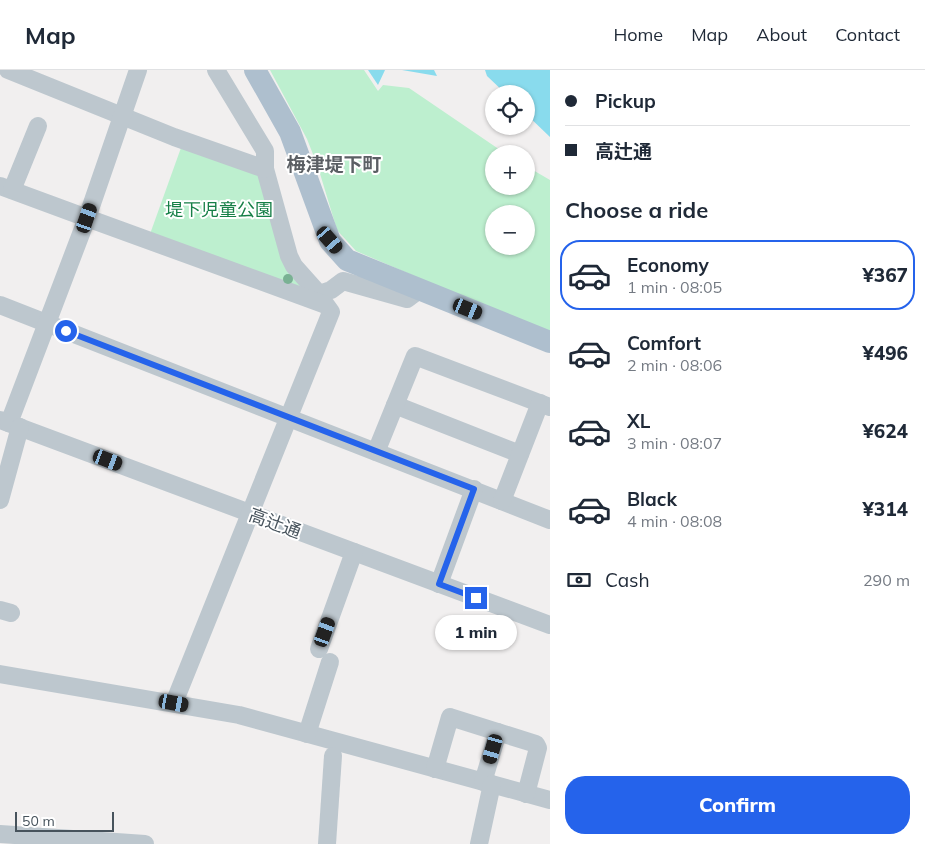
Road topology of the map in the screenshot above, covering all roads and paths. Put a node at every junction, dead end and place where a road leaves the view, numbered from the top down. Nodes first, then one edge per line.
1 (8, 70) edge
2 (138, 70) edge
3 (216, 70) edge
4 (255, 70) edge
5 (123, 116) junction
6 (38, 126) dead end
7 (264, 168) junction
8 (6, 188) edge
9 (87, 218) junction
10 (419, 290) junction
11 (318, 298) junction
12 (0, 305) edge
13 (47, 324) junction
14 (550, 342) edge
15 (395, 405) junction
16 (545, 405) edge
17 (288, 418) junction
18 (10, 424) edge
19 (376, 452) junction
20 (520, 454) junction
21 (474, 489) junction
22 (0, 500) edge
23 (502, 501) junction
24 (249, 513) junction
25 (550, 520) edge
26 (354, 552) junction
27 (439, 584) junction
28 (550, 625) edge
29 (0, 674) edge
30 (174, 703) junction
31 (498, 732) junction
32 (308, 734) junction
33 (333, 756) dead end
34 (435, 769) junction
35 (488, 783) junction
36 (526, 794) junction
37 (550, 800) edge
38 (0, 834) edge
39 (145, 844) edge
40 (327, 844) edge
41 (479, 844) edge

1 - 5 street
2 - 5 street
3 - 7 street
4 - 10 main road
5 - 7 street
5 - 9 street
6 - 8 street
7 - 11 street
8 - 9 street
9 - 11 street
9 - 13 street
10 - 11 street
10 - 14 main road
11 - 17 street
12 - 13 street
13 - 17 street
13 - 18 street
15 - 16 street
15 - 19 street
15 - 20 street
16 - 20 street
17 - 19 street
17 - 24 street
18 - 22 street
18 - 24 street, 高辻通
19 - 21 street
20 - 23 street
21 - 23 street
21 - 27 street
23 - 25 street
24 - 26 street, 高辻通
24 - 30 street
26 - 27 street, 高辻通
26 - 32 street
27 - 28 street, 高辻通
29 - 30 street
30 - 32 street
31 - 34 street
31 - 35 street
31 - 36 street
32 - 34 street
33 - 40 street
34 - 35 street
35 - 36 street
35 - 41 street
36 - 37 street
38 - 39 street

